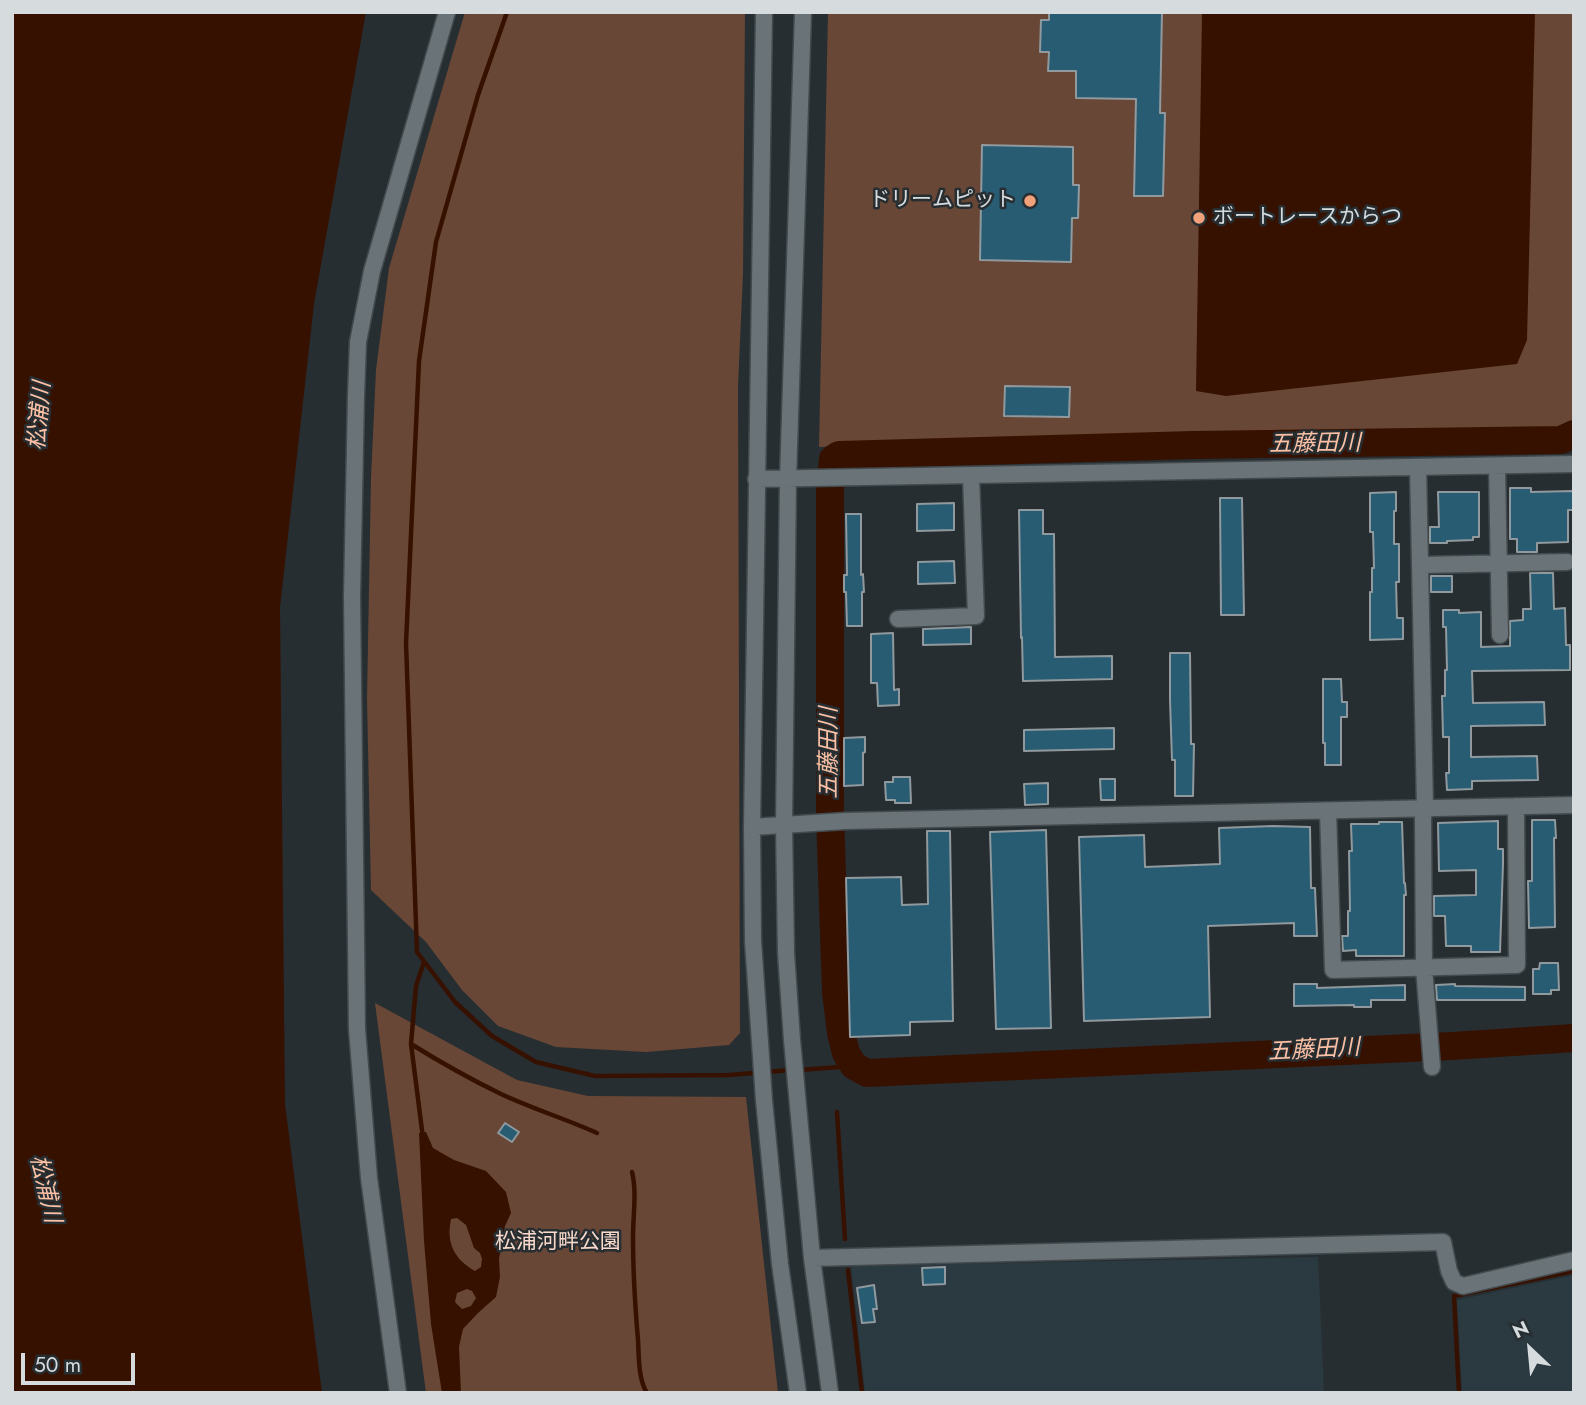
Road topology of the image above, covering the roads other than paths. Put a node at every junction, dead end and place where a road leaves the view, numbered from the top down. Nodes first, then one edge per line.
1 (447, 12) edge
2 (764, 12) edge
3 (803, 12) edge
4 (1574, 464) edge
5 (1497, 466) junction
6 (1418, 467) junction
7 (971, 476) junction
8 (755, 479) junction
9 (789, 479) junction
10 (1567, 562) dead end
11 (1499, 563) junction
12 (1420, 565) junction
13 (898, 619) dead end
14 (1500, 635) dead end
15 (1574, 805) edge
16 (1516, 806) junction
17 (1425, 808) junction
18 (1328, 811) junction
19 (784, 825) junction
20 (752, 827) junction
21 (1424, 968) junction
22 (1432, 1067) dead end
23 (812, 1258) junction
24 (1574, 1260) edge
25 (398, 1393) edge
26 (798, 1393) edge
27 (830, 1393) edge

1 - 25 street
2 - 8 street
3 - 9 street
4 - 5 street
5 - 6 street
5 - 11 street
6 - 7 street
6 - 12 street
7 - 9 street
7 - 13 street
8 - 9 street
8 - 20 street
9 - 19 street
10 - 11 street
11 - 12 street
11 - 14 street
12 - 17 street
15 - 16 street
16 - 17 street
16 - 21 street
17 - 18 street
17 - 21 street
18 - 19 street
18 - 21 street
19 - 20 street
19 - 23 street
20 - 26 street
21 - 22 street
23 - 24 street
23 - 27 street

